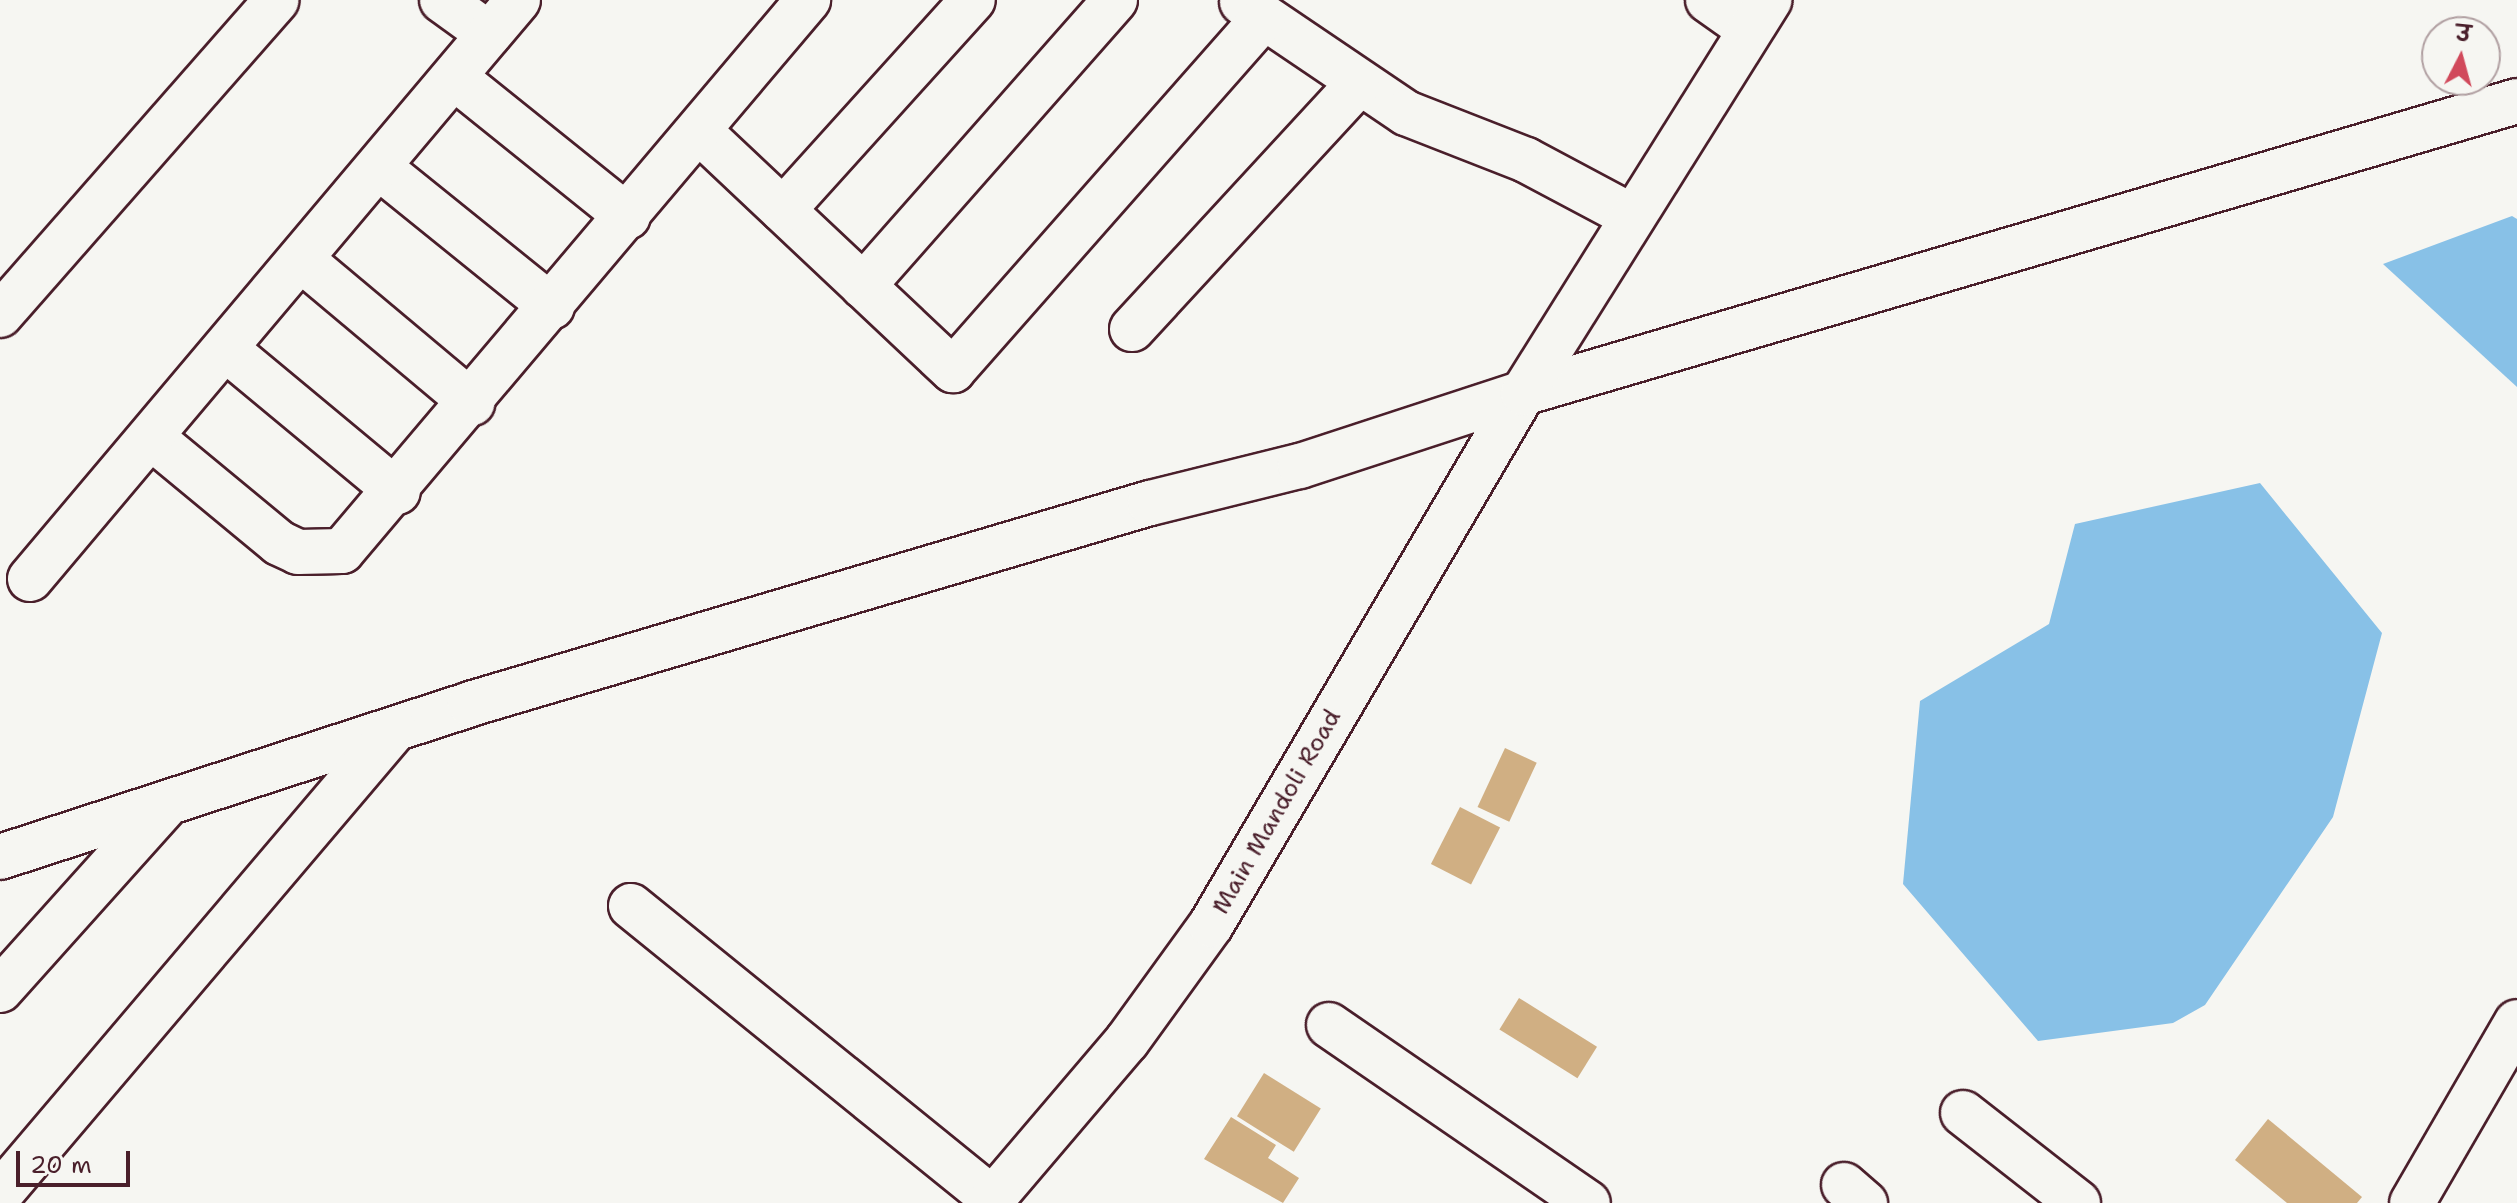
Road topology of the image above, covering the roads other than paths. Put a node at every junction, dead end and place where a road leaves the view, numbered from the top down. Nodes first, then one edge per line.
1 (277, 0) edge
2 (442, 0) edge
3 (518, 0) edge
4 (808, 0) edge
5 (973, 0) edge
6 (1115, 0) edge
7 (1708, 0) edge
8 (1251, 10) edge
9 (1759, 15) edge
10 (489, 34) junction
11 (454, 77) junction
12 (1357, 85) junction
13 (2517, 101) edge
14 (699, 131) junction
15 (380, 168) junction
16 (783, 210) junction
17 (628, 217) junction
18 (1633, 217) junction
19 (303, 261) junction
20 (863, 286) junction
21 (552, 307) junction
22 (0, 315) edge
23 (1132, 329) dead end
24 (227, 350) junction
25 (1523, 393) junction
26 (472, 403) junction
27 (151, 437) junction
28 (398, 492) junction
29 (30, 579) dead end
30 (394, 730) junction
31 (164, 807) junction
32 (0, 857) edge
33 (631, 906) dead end
34 (0, 990) edge
35 (2517, 1022) edge
36 (1329, 1025) dead end
37 (1963, 1113) dead end
38 (0, 1194) edge
39 (991, 1201) edge
40 (1588, 1203) edge
41 (2078, 1203) edge
42 (2412, 1203) edge

1 - 22 street
2 - 10 street
3 - 10 street
4 - 14 street
5 - 16 street
6 - 20 street
7 - 9 street
8 - 12 street
8 - 20 street
9 - 18 street, Main Mandoli Road
10 - 11 street
11 - 15 street
11 - 17 street
12 - 18 street
12 - 23 street
13 - 25 street
14 - 16 street
14 - 17 street
15 - 19 street
15 - 21 street
16 - 20 street
17 - 21 street
18 - 25 street, Main Mandoli Road
19 - 24 street
19 - 26 street
21 - 26 street
24 - 27 street
24 - 28 street
25 - 30 street
25 - 39 street, Main Mandoli Road
26 - 28 street
27 - 28 street
27 - 29 street
30 - 31 street
30 - 38 street
31 - 32 street
31 - 34 street
33 - 39 street
35 - 42 street
36 - 40 street
37 - 41 street

